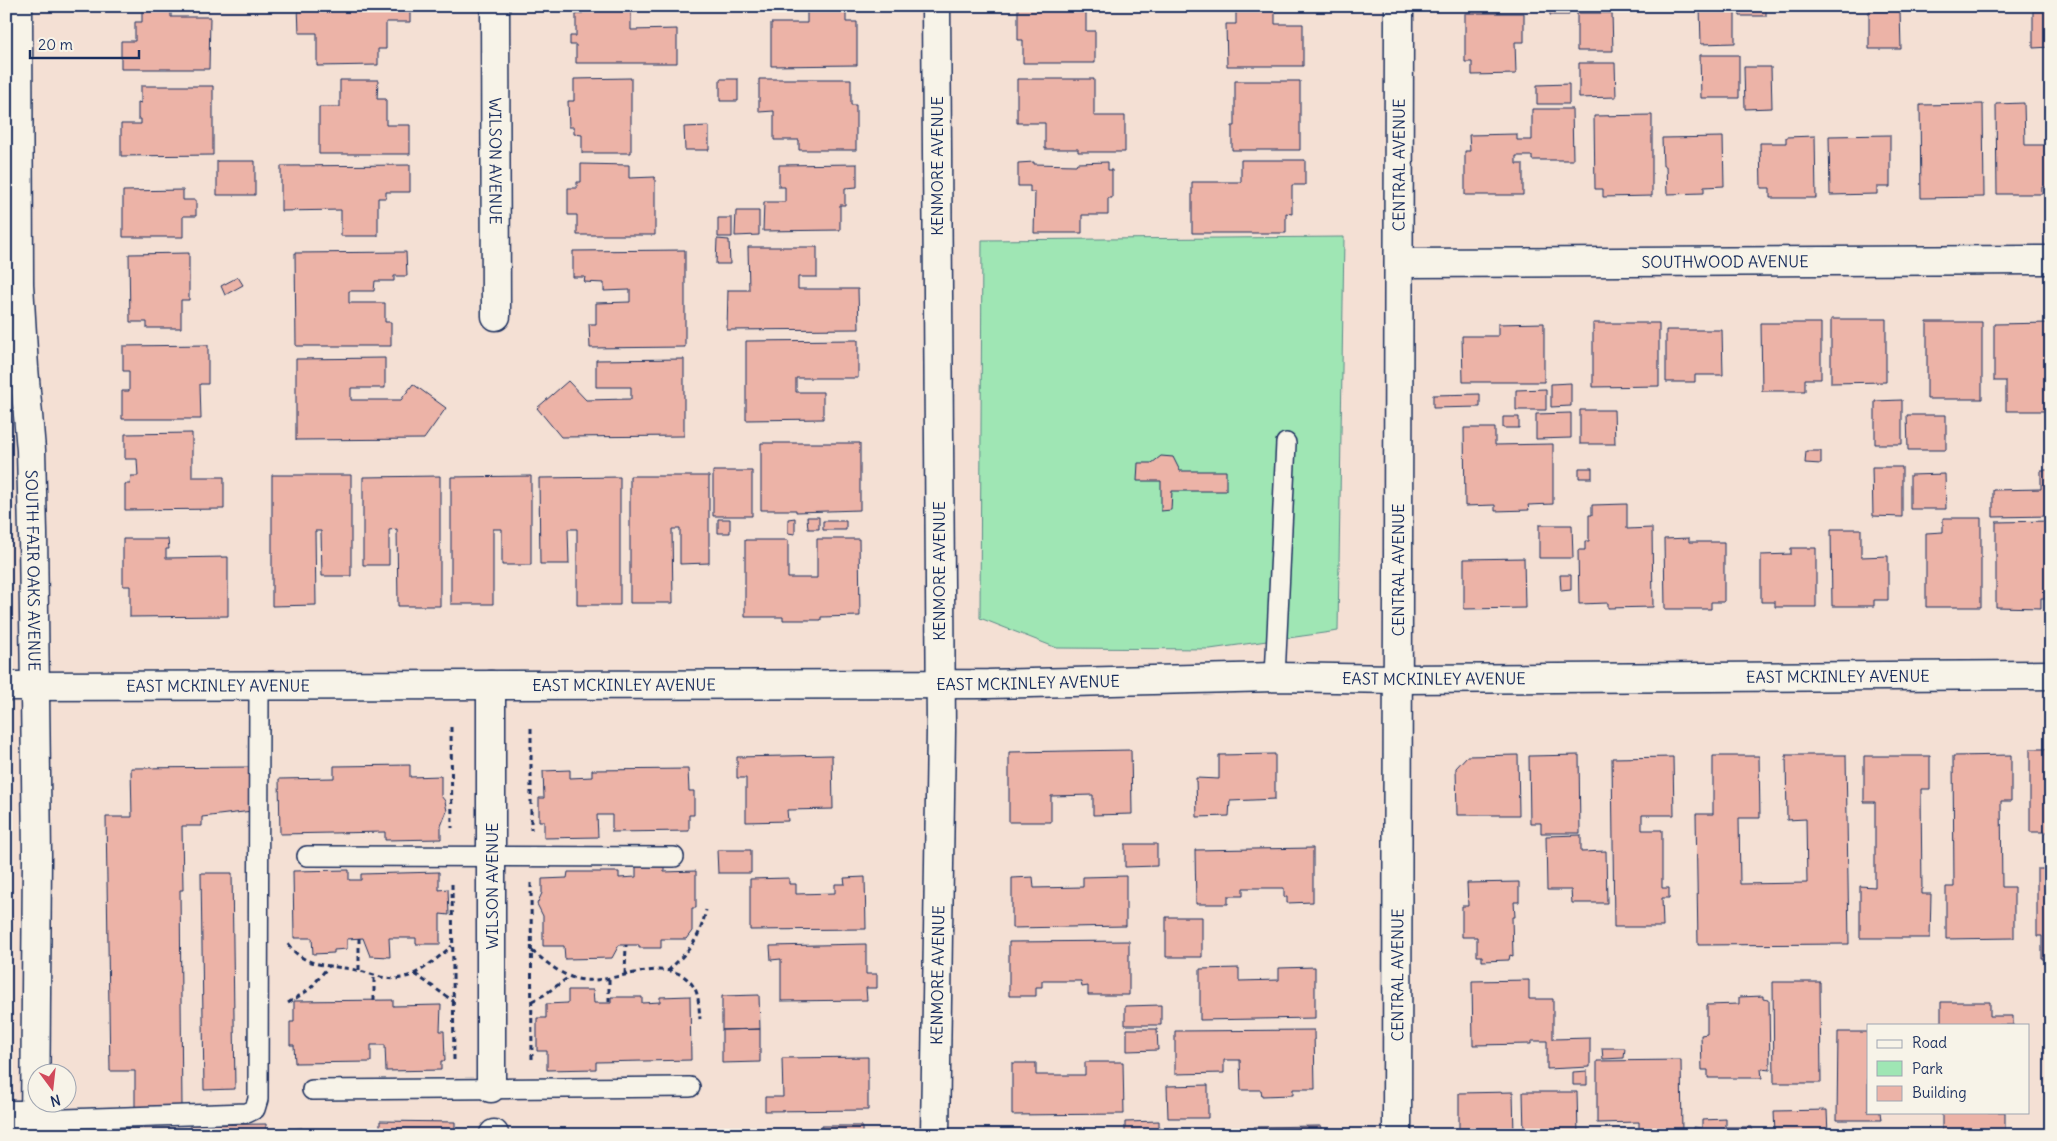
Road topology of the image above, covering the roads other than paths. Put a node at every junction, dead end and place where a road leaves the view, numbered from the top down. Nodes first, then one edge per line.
1 (18, 6) edge
2 (495, 6) edge
3 (936, 6) edge
4 (1399, 6) edge
5 (2051, 260) edge
6 (1399, 263) junction
7 (496, 316) dead end
8 (1286, 443) dead end
9 (2051, 675) edge
10 (1275, 677) junction
11 (1396, 679) junction
12 (939, 683) junction
13 (259, 685) junction
14 (491, 685) junction
15 (6, 686) edge
16 (34, 686) junction
17 (492, 855) junction
18 (307, 856) dead end
19 (674, 857) dead end
20 (690, 1087) dead end
21 (492, 1088) junction
22 (312, 1090) dead end
23 (6, 1115) edge
24 (35, 1123) edge
25 (935, 1135) edge
26 (1397, 1135) edge

1 - 16 street, SOUTH FAIR OAKS AVENUE
2 - 7 street, WILSON AVENUE
3 - 12 street, KENMORE AVENUE
4 - 6 street, CENTRAL AVENUE
5 - 6 street, SOUTHWOOD AVENUE
6 - 11 street, CENTRAL AVENUE
8 - 10 lane
9 - 11 street, EAST MCKINLEY AVENUE
10 - 11 street, EAST MCKINLEY AVENUE
10 - 12 street, EAST MCKINLEY AVENUE
11 - 26 street, CENTRAL AVENUE
12 - 14 street, EAST MCKINLEY AVENUE
12 - 25 street, KENMORE AVENUE
13 - 14 street, EAST MCKINLEY AVENUE
13 - 16 street, EAST MCKINLEY AVENUE
13 - 24 lane
14 - 17 street, WILSON AVENUE
15 - 16 street, EAST MCKINLEY AVENUE
16 - 24 street, SOUTH FAIR OAKS AVENUE
17 - 18 lane
17 - 19 lane
17 - 21 street, WILSON AVENUE
20 - 21 lane
21 - 22 lane
23 - 24 street

